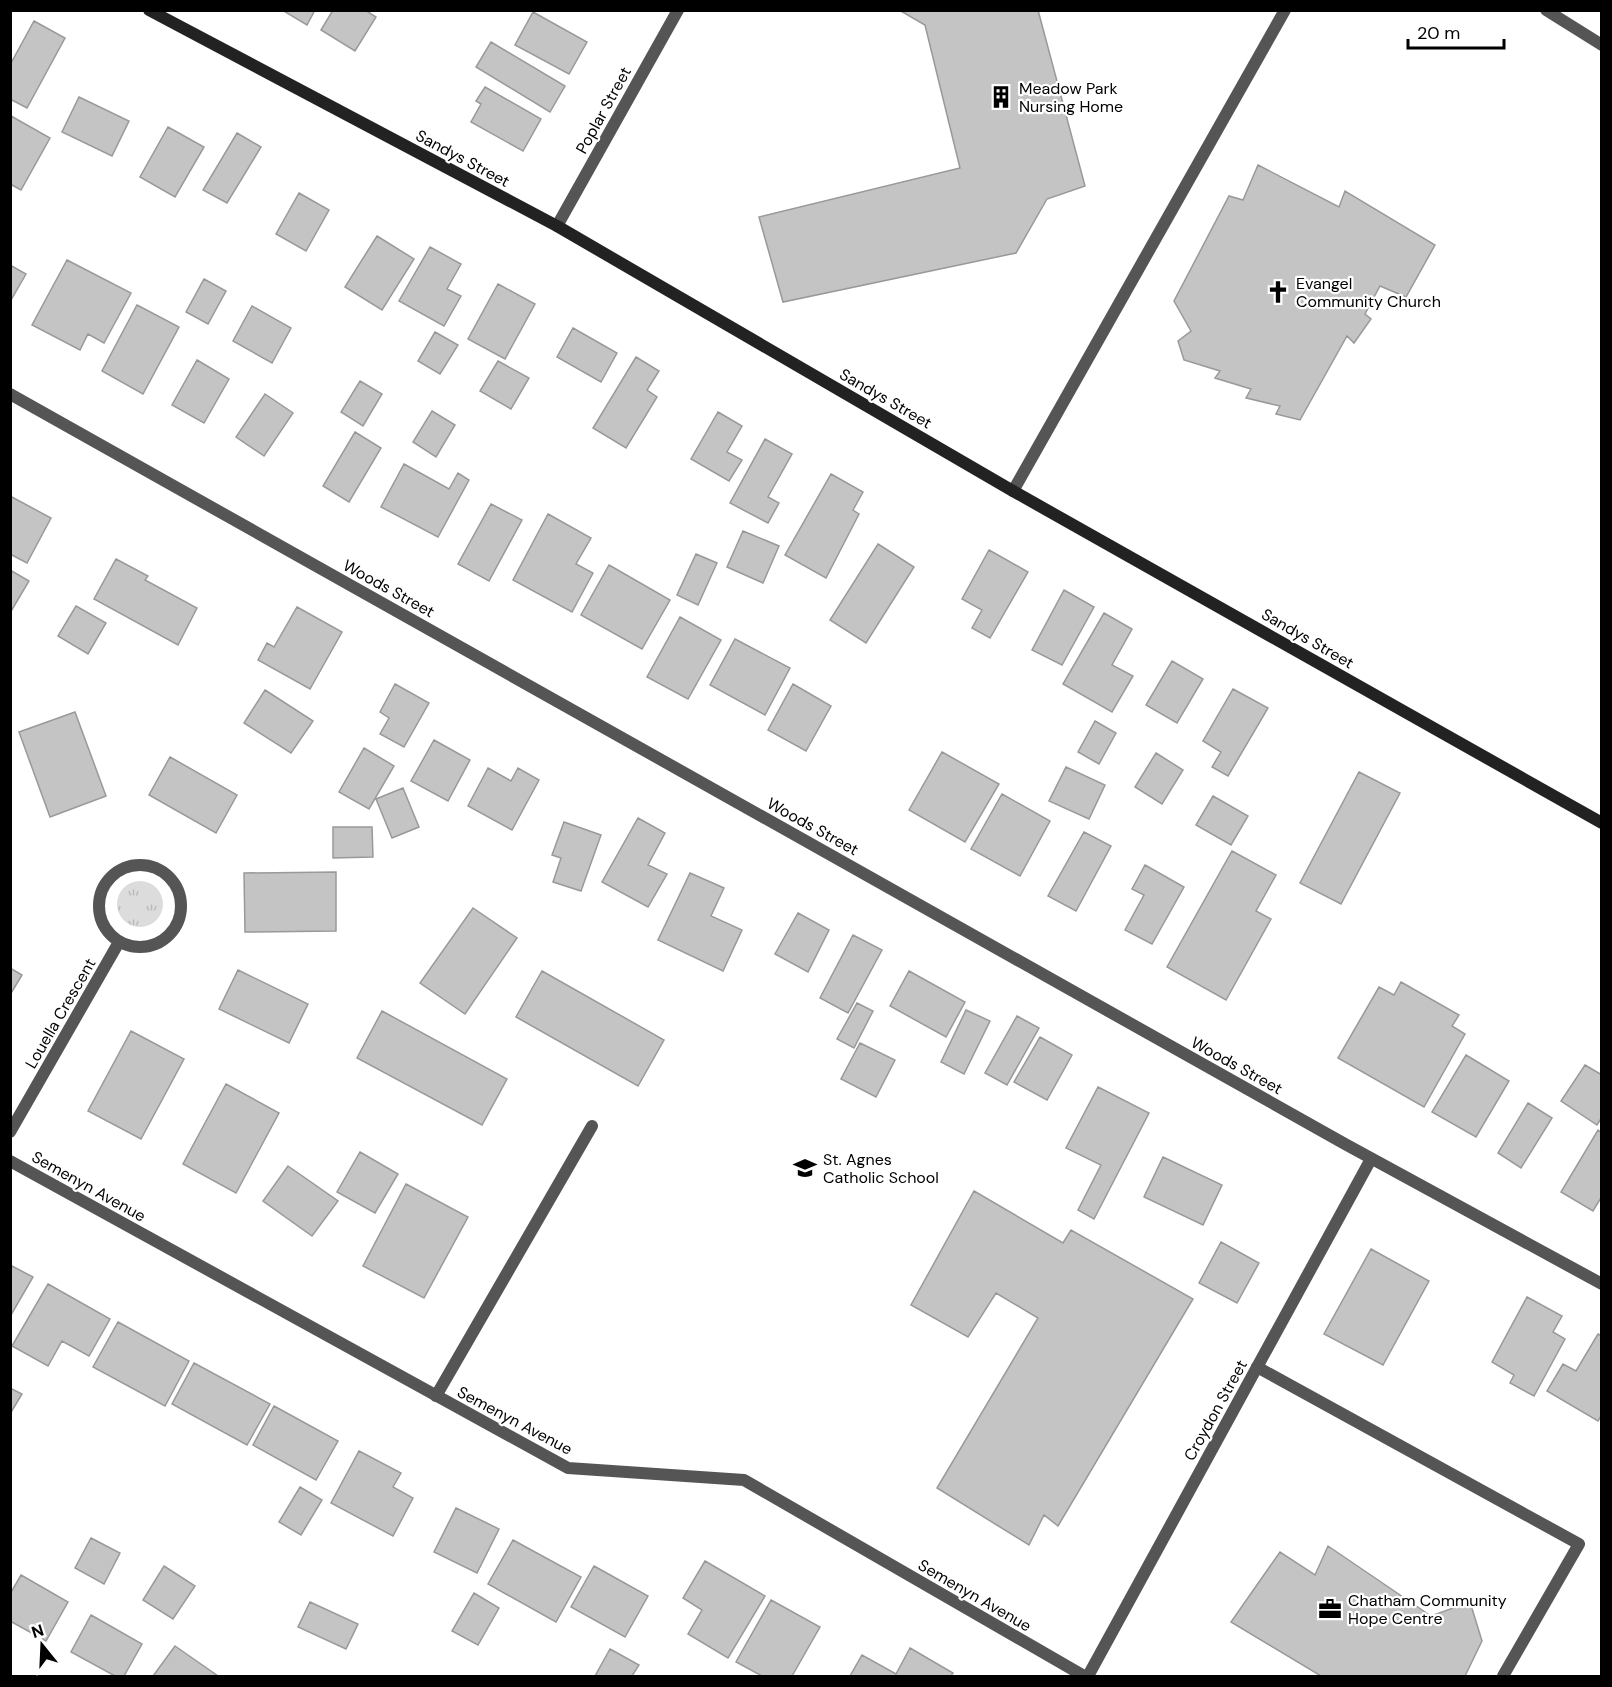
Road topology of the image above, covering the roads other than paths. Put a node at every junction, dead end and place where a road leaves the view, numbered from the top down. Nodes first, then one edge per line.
1 (149, 10) edge
2 (678, 10) edge
3 (1285, 10) edge
4 (1546, 10) edge
5 (1602, 45) edge
6 (557, 226) junction
7 (10, 394) edge
8 (1013, 491) junction
9 (1602, 823) edge
10 (119, 942) junction
11 (592, 1126) dead end
12 (10, 1132) edge
13 (1371, 1158) junction
14 (10, 1161) edge
15 (1602, 1284) edge
16 (1257, 1367) junction
17 (436, 1396) junction
18 (1086, 1677) edge
19 (1503, 1677) edge

1 - 6 street, Sandys Street
2 - 6 street, Poplar Street
3 - 8 street
4 - 5 street
6 - 8 street, Sandys Street
7 - 13 street, Woods Street
8 - 9 street, Sandys Street
10 - 10 street
10 - 12 street, Louella Crescent
11 - 17 street
13 - 15 street, Woods Street
13 - 16 street, Croydon Street
14 - 17 street, Semenyn Avenue
16 - 18 street, Croydon Street
16 - 19 street
17 - 18 street, Semenyn Avenue

